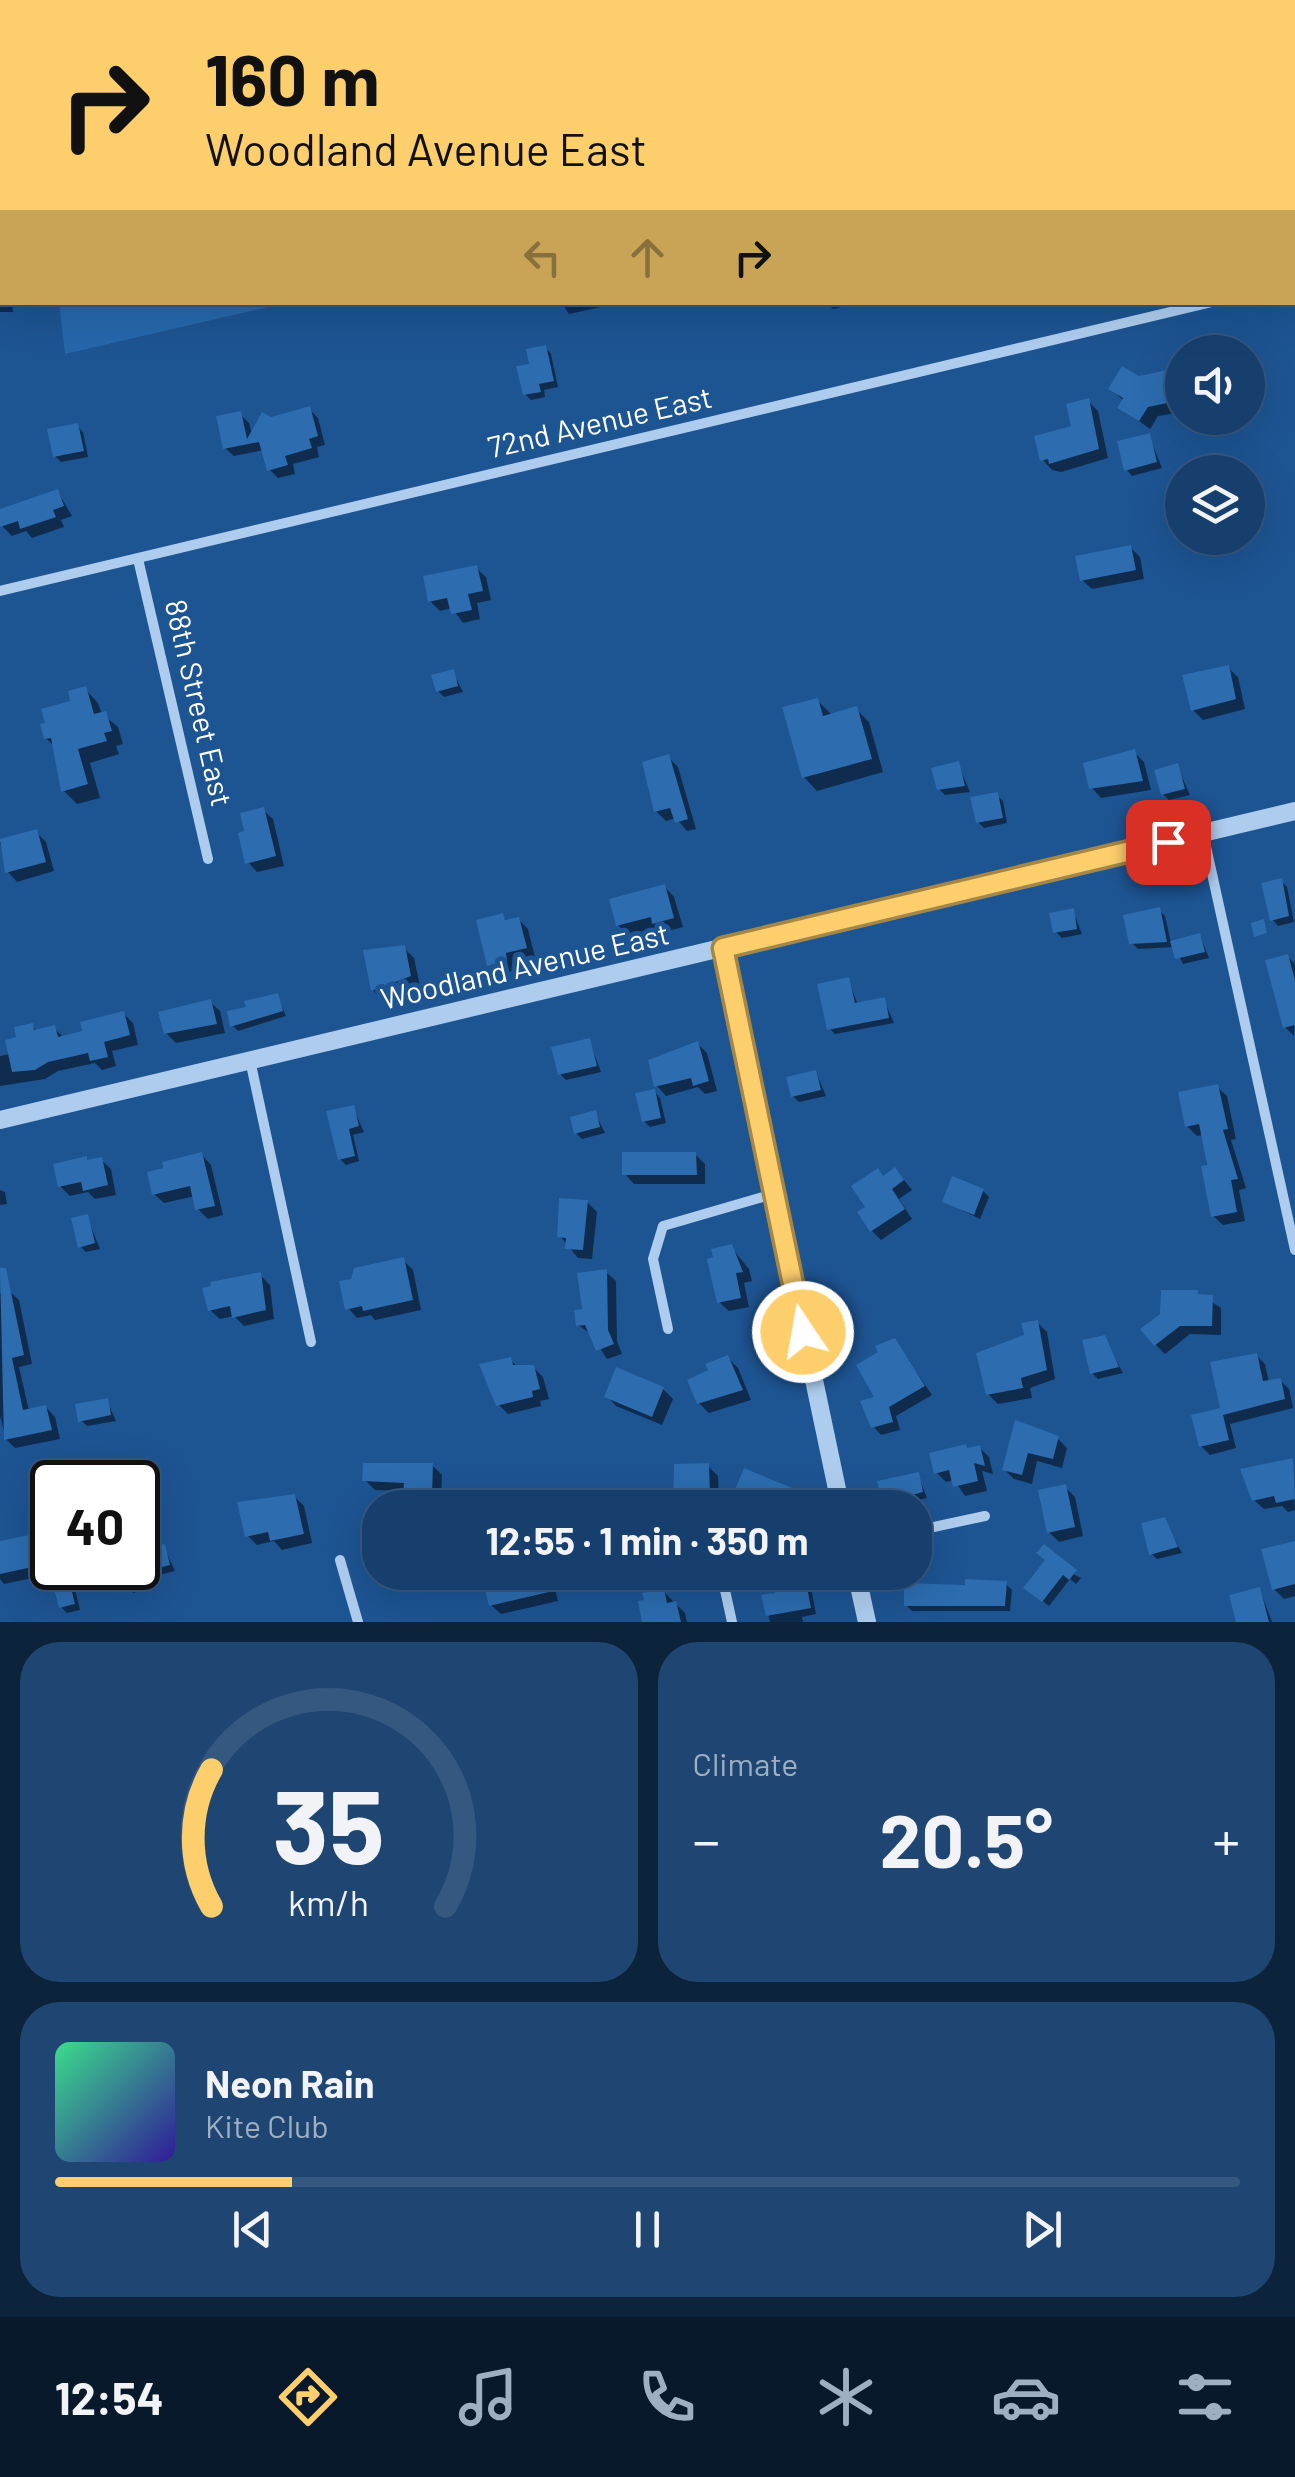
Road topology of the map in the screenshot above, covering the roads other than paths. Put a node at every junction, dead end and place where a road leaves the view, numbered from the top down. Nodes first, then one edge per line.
1 (1199, 305) edge
2 (138, 559) junction
3 (0, 591) edge
4 (1295, 811) edge
5 (1203, 834) junction
6 (208, 859) dead end
7 (723, 948) junction
8 (250, 1060) junction
9 (0, 1120) edge
10 (773, 1194) junction
11 (1295, 1250) edge
12 (668, 1329) dead end
13 (311, 1342) dead end
14 (838, 1490) edge
15 (985, 1516) dead end
16 (932, 1527) edge
17 (340, 1560) dead end
18 (725, 1590) edge
19 (860, 1590) edge
20 (358, 1622) edge
21 (732, 1622) edge
22 (867, 1622) edge

1 - 2 street, 72nd Avenue East
2 - 3 street, 72nd Avenue East
2 - 6 street, 88th Street East
4 - 5 street, Woodland Avenue East
5 - 7 street, Woodland Avenue East
5 - 11 street
7 - 8 street, Woodland Avenue East
7 - 10 street
8 - 9 street, Woodland Avenue East
8 - 13 street
10 - 12 street
10 - 14 street
15 - 16 street
17 - 20 street
18 - 21 street
19 - 22 street

